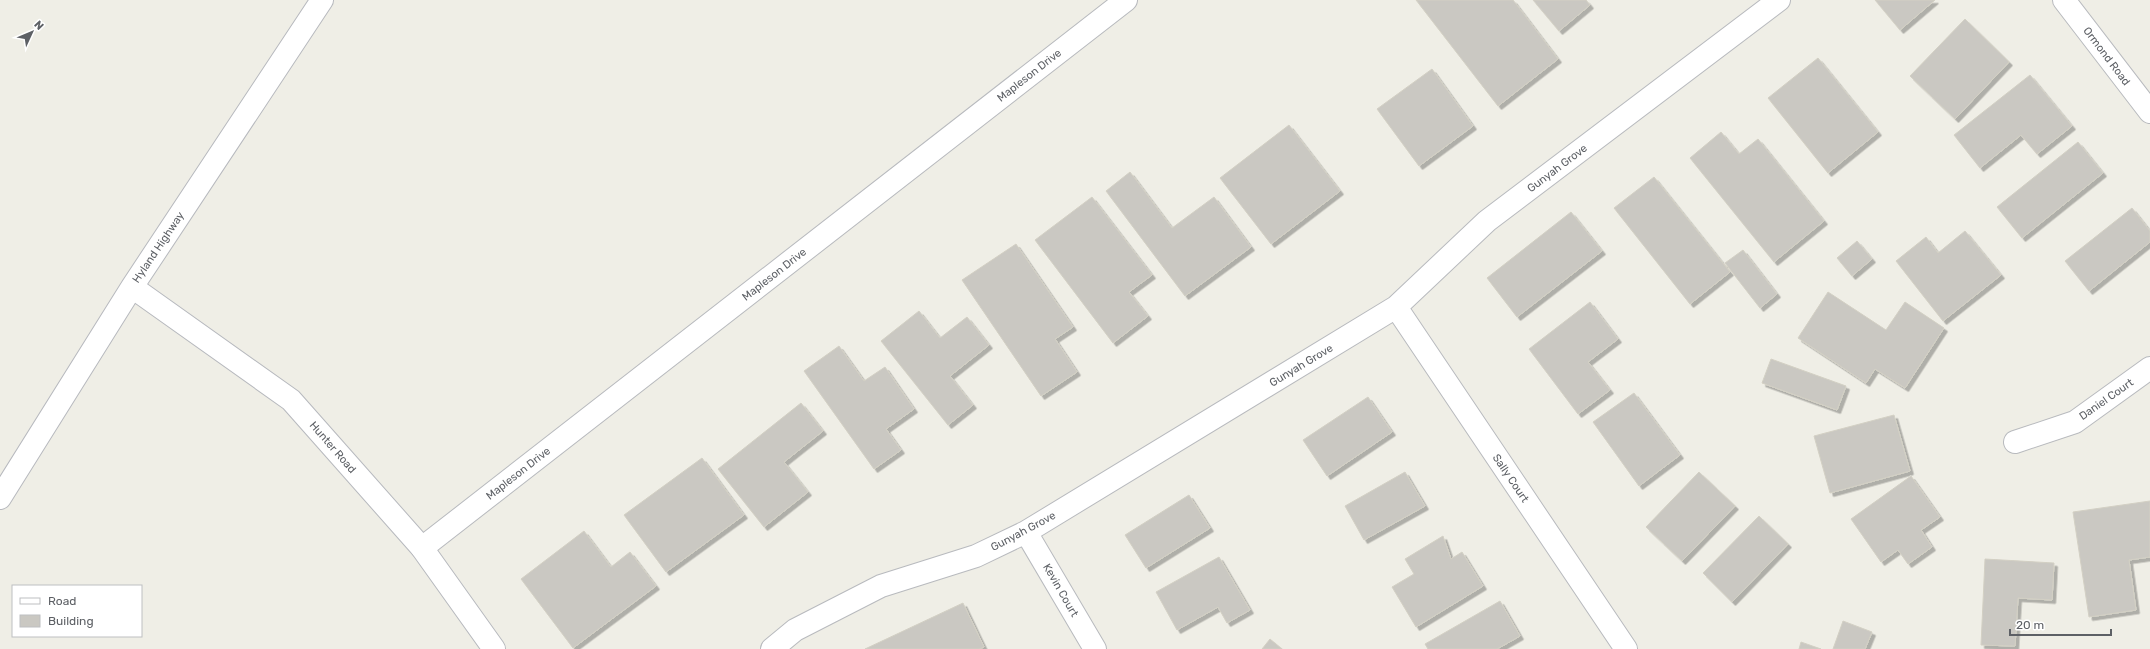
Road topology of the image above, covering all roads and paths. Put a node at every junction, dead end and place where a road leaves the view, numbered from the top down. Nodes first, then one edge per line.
1 (322, 0) edge
2 (1126, 0) edge
3 (1780, 0) edge
4 (2064, 0) edge
5 (2150, 112) edge
6 (132, 287) junction
7 (1396, 307) junction
8 (2150, 368) edge
9 (2016, 442) dead end
10 (0, 498) edge
11 (1026, 532) junction
12 (422, 548) junction
13 (494, 649) edge
14 (772, 649) edge
15 (1095, 649) edge
16 (1626, 649) edge

1 - 6 street, Hyland Highway
2 - 12 street, Mapleson Drive
3 - 7 street, Gunyah Grove
4 - 5 street, Ormond Road
6 - 10 street, Hyland Highway
6 - 12 street, Hunter Road
7 - 11 street, Gunyah Grove
7 - 16 street, Sally Court
8 - 9 street, Daniel Court
11 - 14 street, Gunyah Grove
11 - 15 street, Kevin Court
12 - 13 street, Hunter Road

